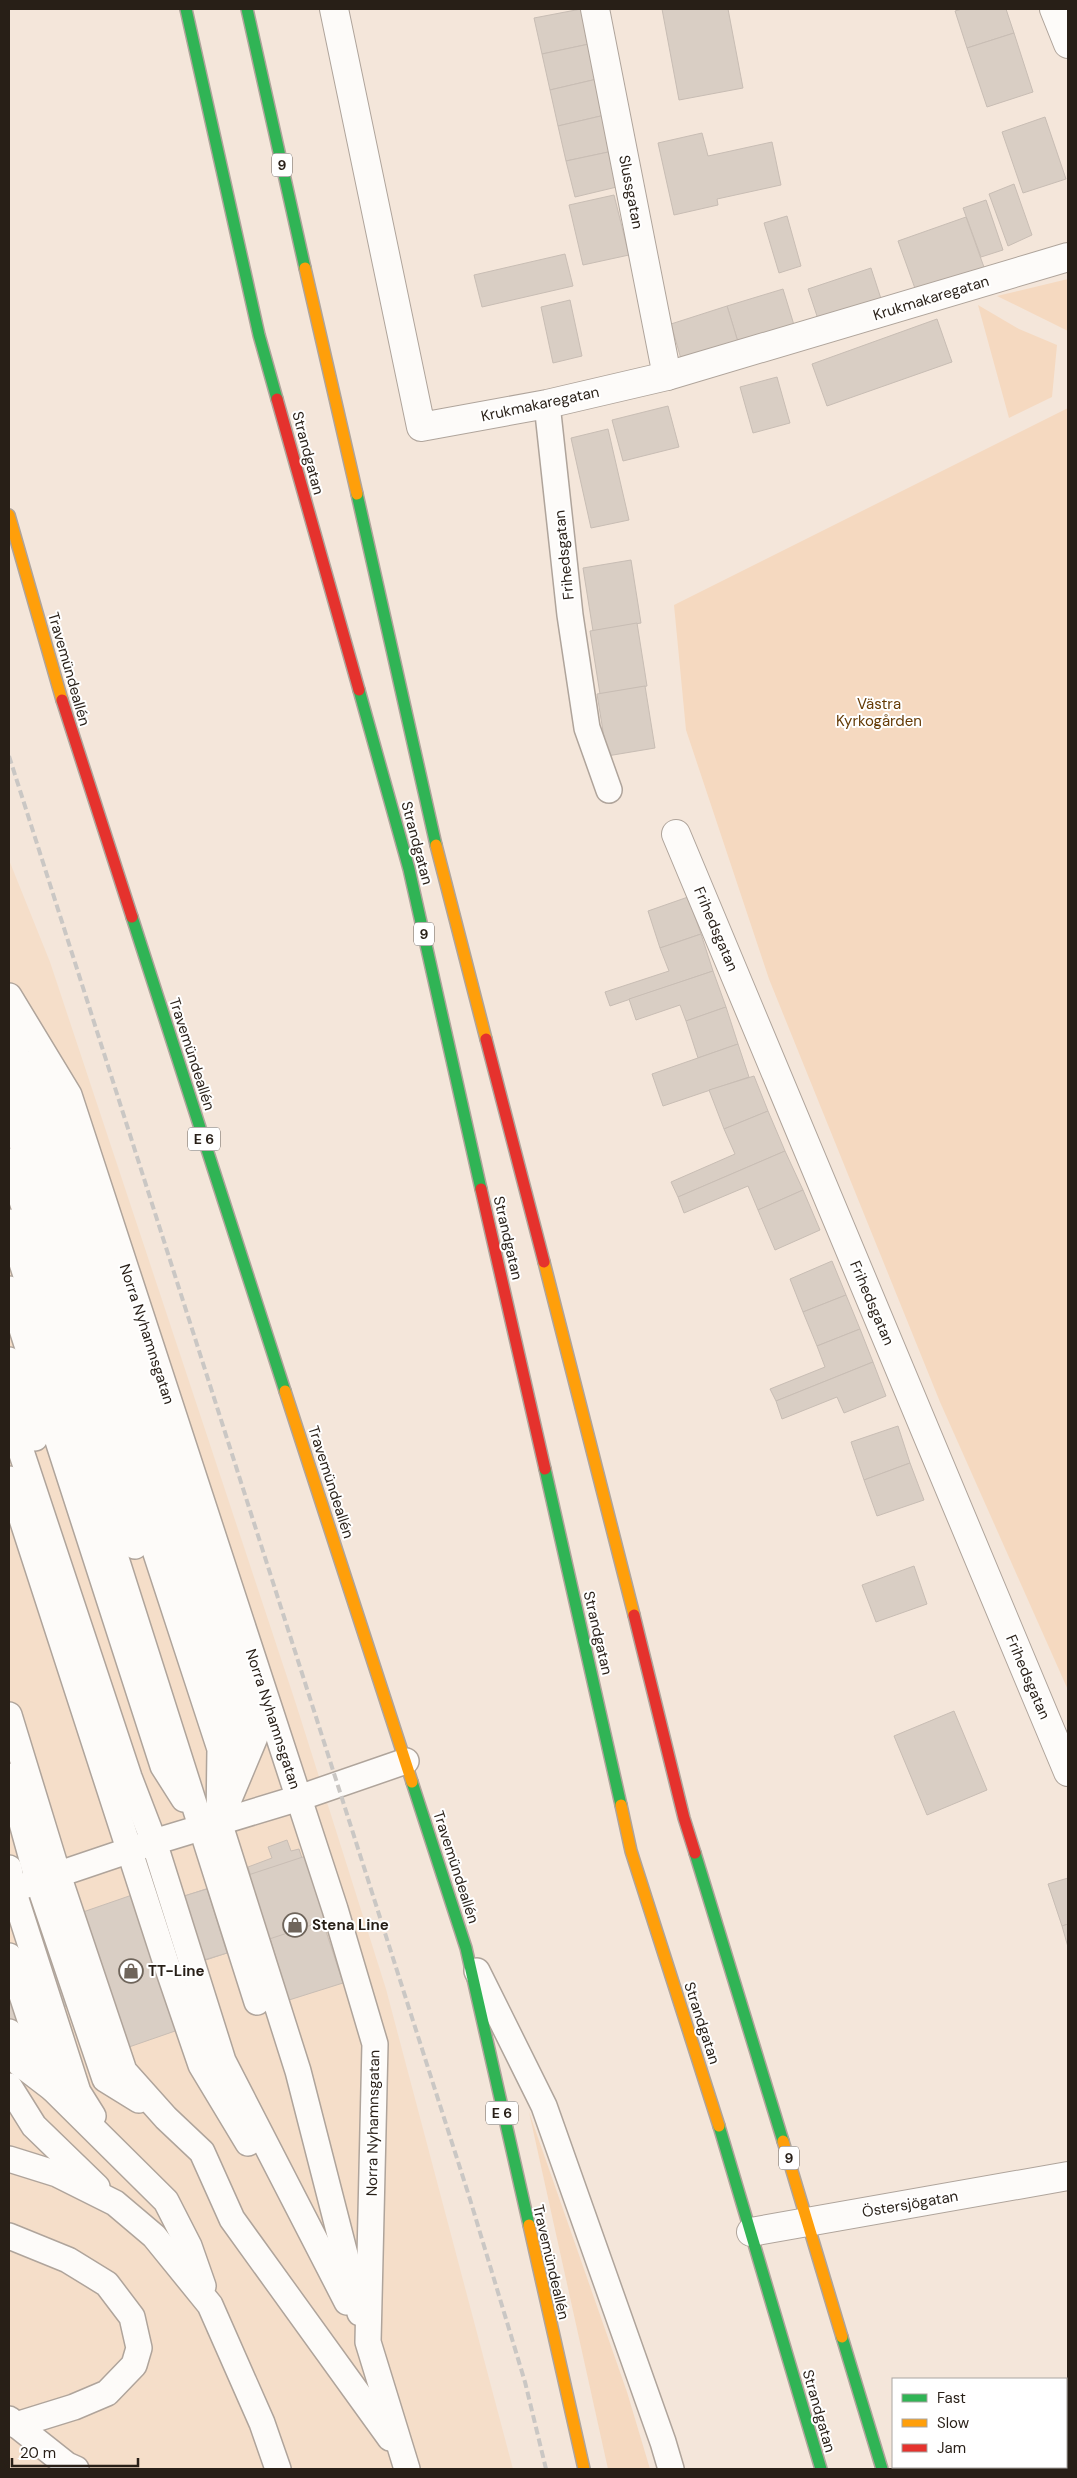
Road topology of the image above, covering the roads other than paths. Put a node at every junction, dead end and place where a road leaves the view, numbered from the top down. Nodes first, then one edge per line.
1 (186, 9) edge
2 (247, 9) edge
3 (334, 9) edge
4 (595, 9) edge
5 (1054, 9) edge
6 (1068, 44) edge
7 (1068, 257) edge
8 (667, 376) junction
9 (547, 404) junction
10 (9, 515) edge
11 (609, 790) dead end
12 (676, 834) dead end
13 (9, 996) edge
14 (9, 1005) edge
15 (9, 1026) edge
16 (9, 1084) edge
17 (9, 1161) edge
18 (9, 1222) edge
19 (9, 1289) edge
20 (9, 1360) edge
21 (9, 1415) edge
22 (9, 1479) edge
23 (9, 1716) edge
24 (406, 1760) junction
25 (183, 1761) junction
26 (1068, 1772) edge
27 (9, 1776) edge
28 (298, 1798) junction
29 (29, 1810) junction
30 (211, 1825) junction
31 (154, 1842) junction
32 (130, 1850) junction
33 (48, 1878) junction
34 (10, 1883) edge
35 (466, 1948) junction
36 (9, 1956) edge
37 (9, 2032) edge
38 (9, 2086) edge
39 (53, 2089) junction
40 (112, 2146) junction
41 (9, 2159) edge
42 (1068, 2176) edge
43 (114, 2203) junction
44 (808, 2222) junction
45 (751, 2232) junction
46 (9, 2236) edge
47 (210, 2304) junction
48 (368, 2342) junction
49 (10, 2419) edge
50 (405, 2463) edge
51 (76, 2469) edge
52 (278, 2469) edge
53 (584, 2469) edge
54 (671, 2469) edge
55 (820, 2469) edge
56 (882, 2469) edge

1 - 45 main road, Strandgatan / 9
2 - 44 main road, Strandgatan / 9
3 - 9 street, Krukmakaregatan
4 - 8 street, Slussgatan
5 - 6 street
7 - 8 street, Krukmakaregatan
8 - 9 street, Krukmakaregatan
9 - 11 lane, Frihedsgatan
10 - 24 main road, Travemündeallén / E 6
12 - 26 street, Frihedsgatan
13 - 28 lane, Norra Nyhamnsgatan
14 - 25 lane
15 - 25 lane
16 - 25 lane
17 - 25 lane
18 - 25 lane
19 - 25 lane
20 - 25 lane
21 - 25 lane
22 - 25 lane
23 - 29 lane
24 - 28 lane
24 - 35 main road, Travemündeallén / E 6
25 - 30 lane
25 - 30 lane
25 - 30 lane
25 - 31 lane
25 - 32 lane
27 - 29 lane
28 - 30 lane
28 - 48 lane, Norra Nyhamnsgatan
29 - 33 lane
30 - 31 lane
30 - 48 lane
31 - 32 lane
31 - 48 lane
32 - 33 lane
32 - 48 lane
33 - 34 lane
33 - 50 lane
34 - 40 lane
35 - 53 main road, Travemündeallén / E 6
35 - 54 lane
36 - 39 lane
37 - 39 lane
38 - 43 lane
39 - 40 lane
40 - 47 lane
41 - 43 lane
42 - 44 street, Östersjögatan
43 - 47 lane
44 - 45 street, Östersjögatan
44 - 56 main road, Strandgatan / 9
45 - 55 main road, Strandgatan / 9
46 - 49 lane
47 - 52 lane
48 - 50 lane, Norra Nyhamnsgatan
49 - 51 lane

